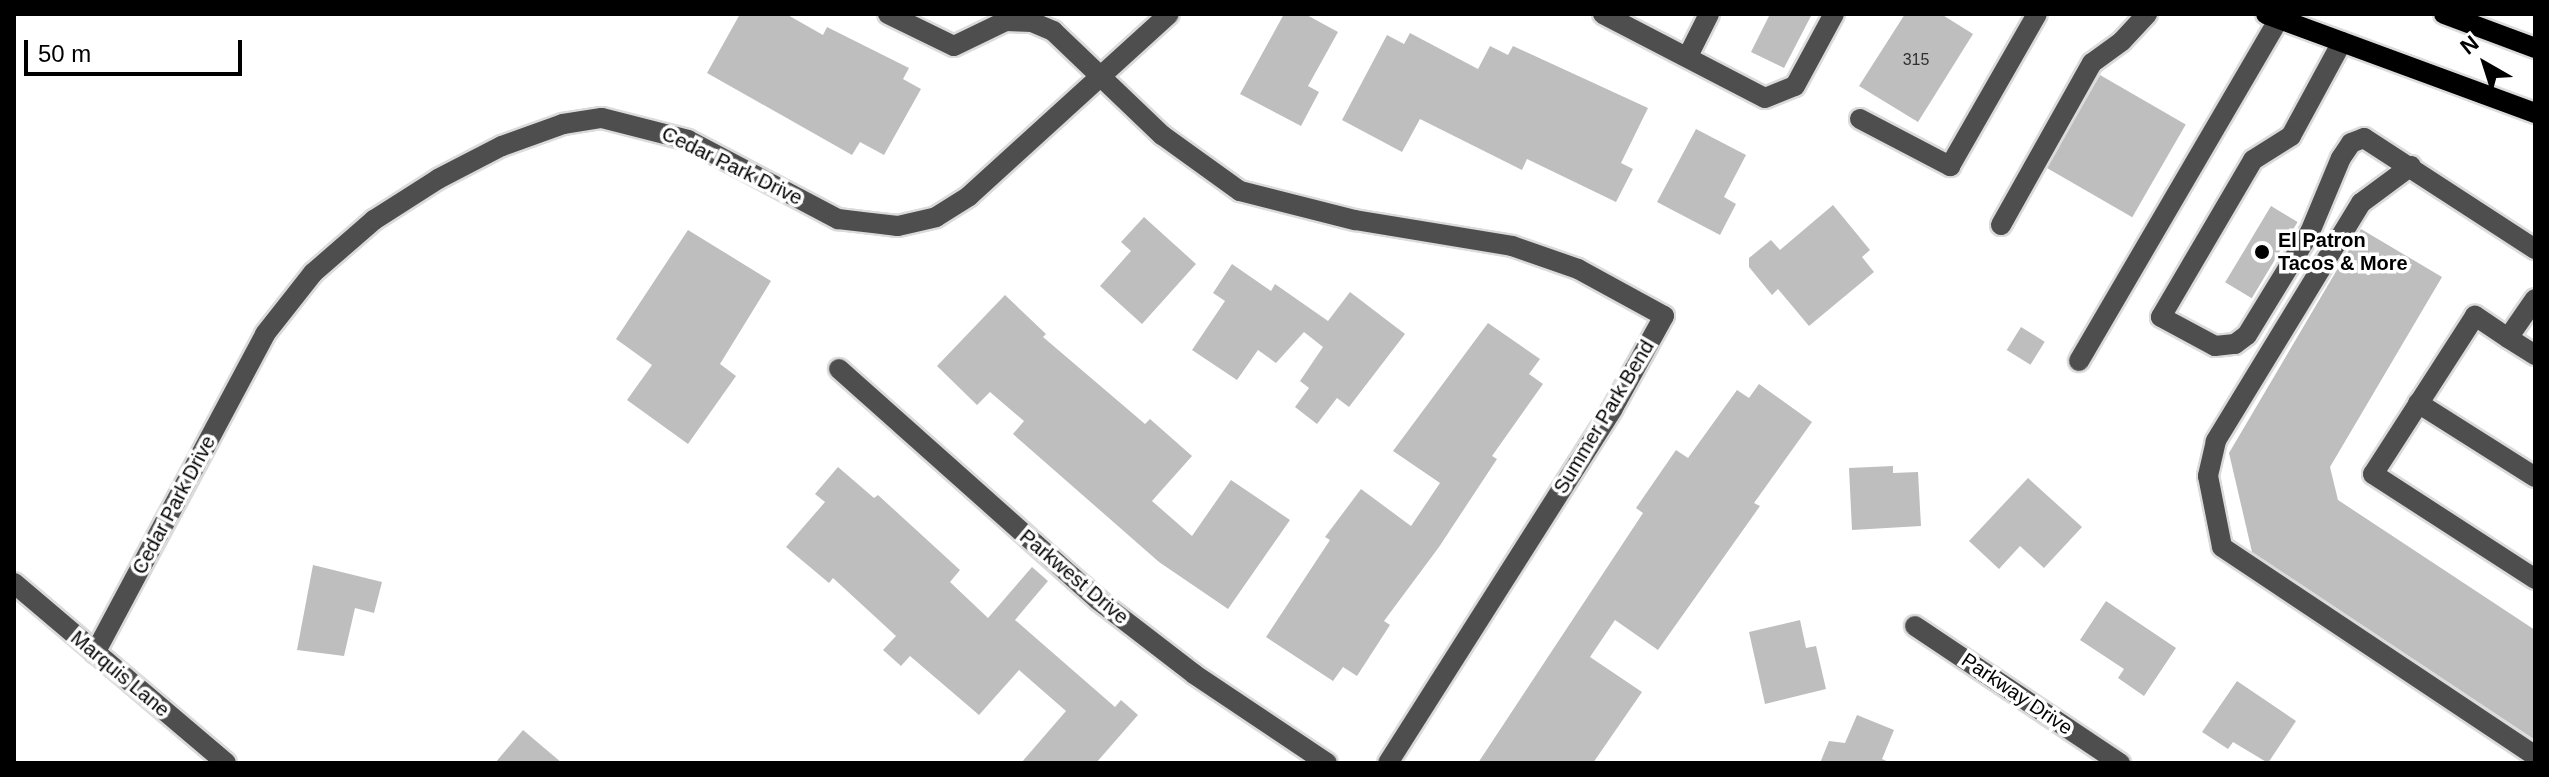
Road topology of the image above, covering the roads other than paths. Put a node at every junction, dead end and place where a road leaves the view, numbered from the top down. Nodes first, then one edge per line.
1 (888, 14) edge
2 (1169, 14) edge
3 (1603, 14) edge
4 (1709, 14) edge
5 (1834, 14) edge
6 (2037, 14) edge
7 (2147, 14) edge
8 (2444, 14) edge
9 (2272, 16) edge
10 (2342, 42) junction
11 (2535, 48) edge
12 (1688, 56) junction
13 (1099, 77) junction
14 (2535, 113) edge
15 (1860, 119) dead end
16 (2411, 166) junction
17 (2001, 225) dead end
18 (2535, 249) edge
19 (2535, 299) edge
20 (2508, 338) junction
21 (2535, 355) edge
22 (2079, 361) dead end
23 (839, 369) dead end
24 (2418, 403) junction
25 (2535, 477) edge
26 (2535, 579) edge
27 (14, 583) edge
28 (1915, 626) dead end
29 (95, 653) junction
30 (2535, 756) edge
31 (226, 763) edge
32 (1327, 763) edge
33 (1388, 763) edge
34 (2120, 763) edge

1 - 13 street
2 - 13 street, Cedar Park Drive
3 - 12 street
4 - 12 street
5 - 12 street
6 - 15 street
7 - 17 street
8 - 11 main road
9 - 10 main road
9 - 22 street
10 - 14 main road
10 - 16 street
13 - 29 street, Cedar Park Drive
13 - 33 street, Summer Park Bend
16 - 18 street
16 - 30 street
19 - 20 street
20 - 21 street
20 - 24 street
23 - 32 street, Parkwest Drive
24 - 25 street
24 - 26 street
27 - 29 street, Marquis Lane
28 - 34 street, Parkway Drive
29 - 31 street, Marquis Lane

